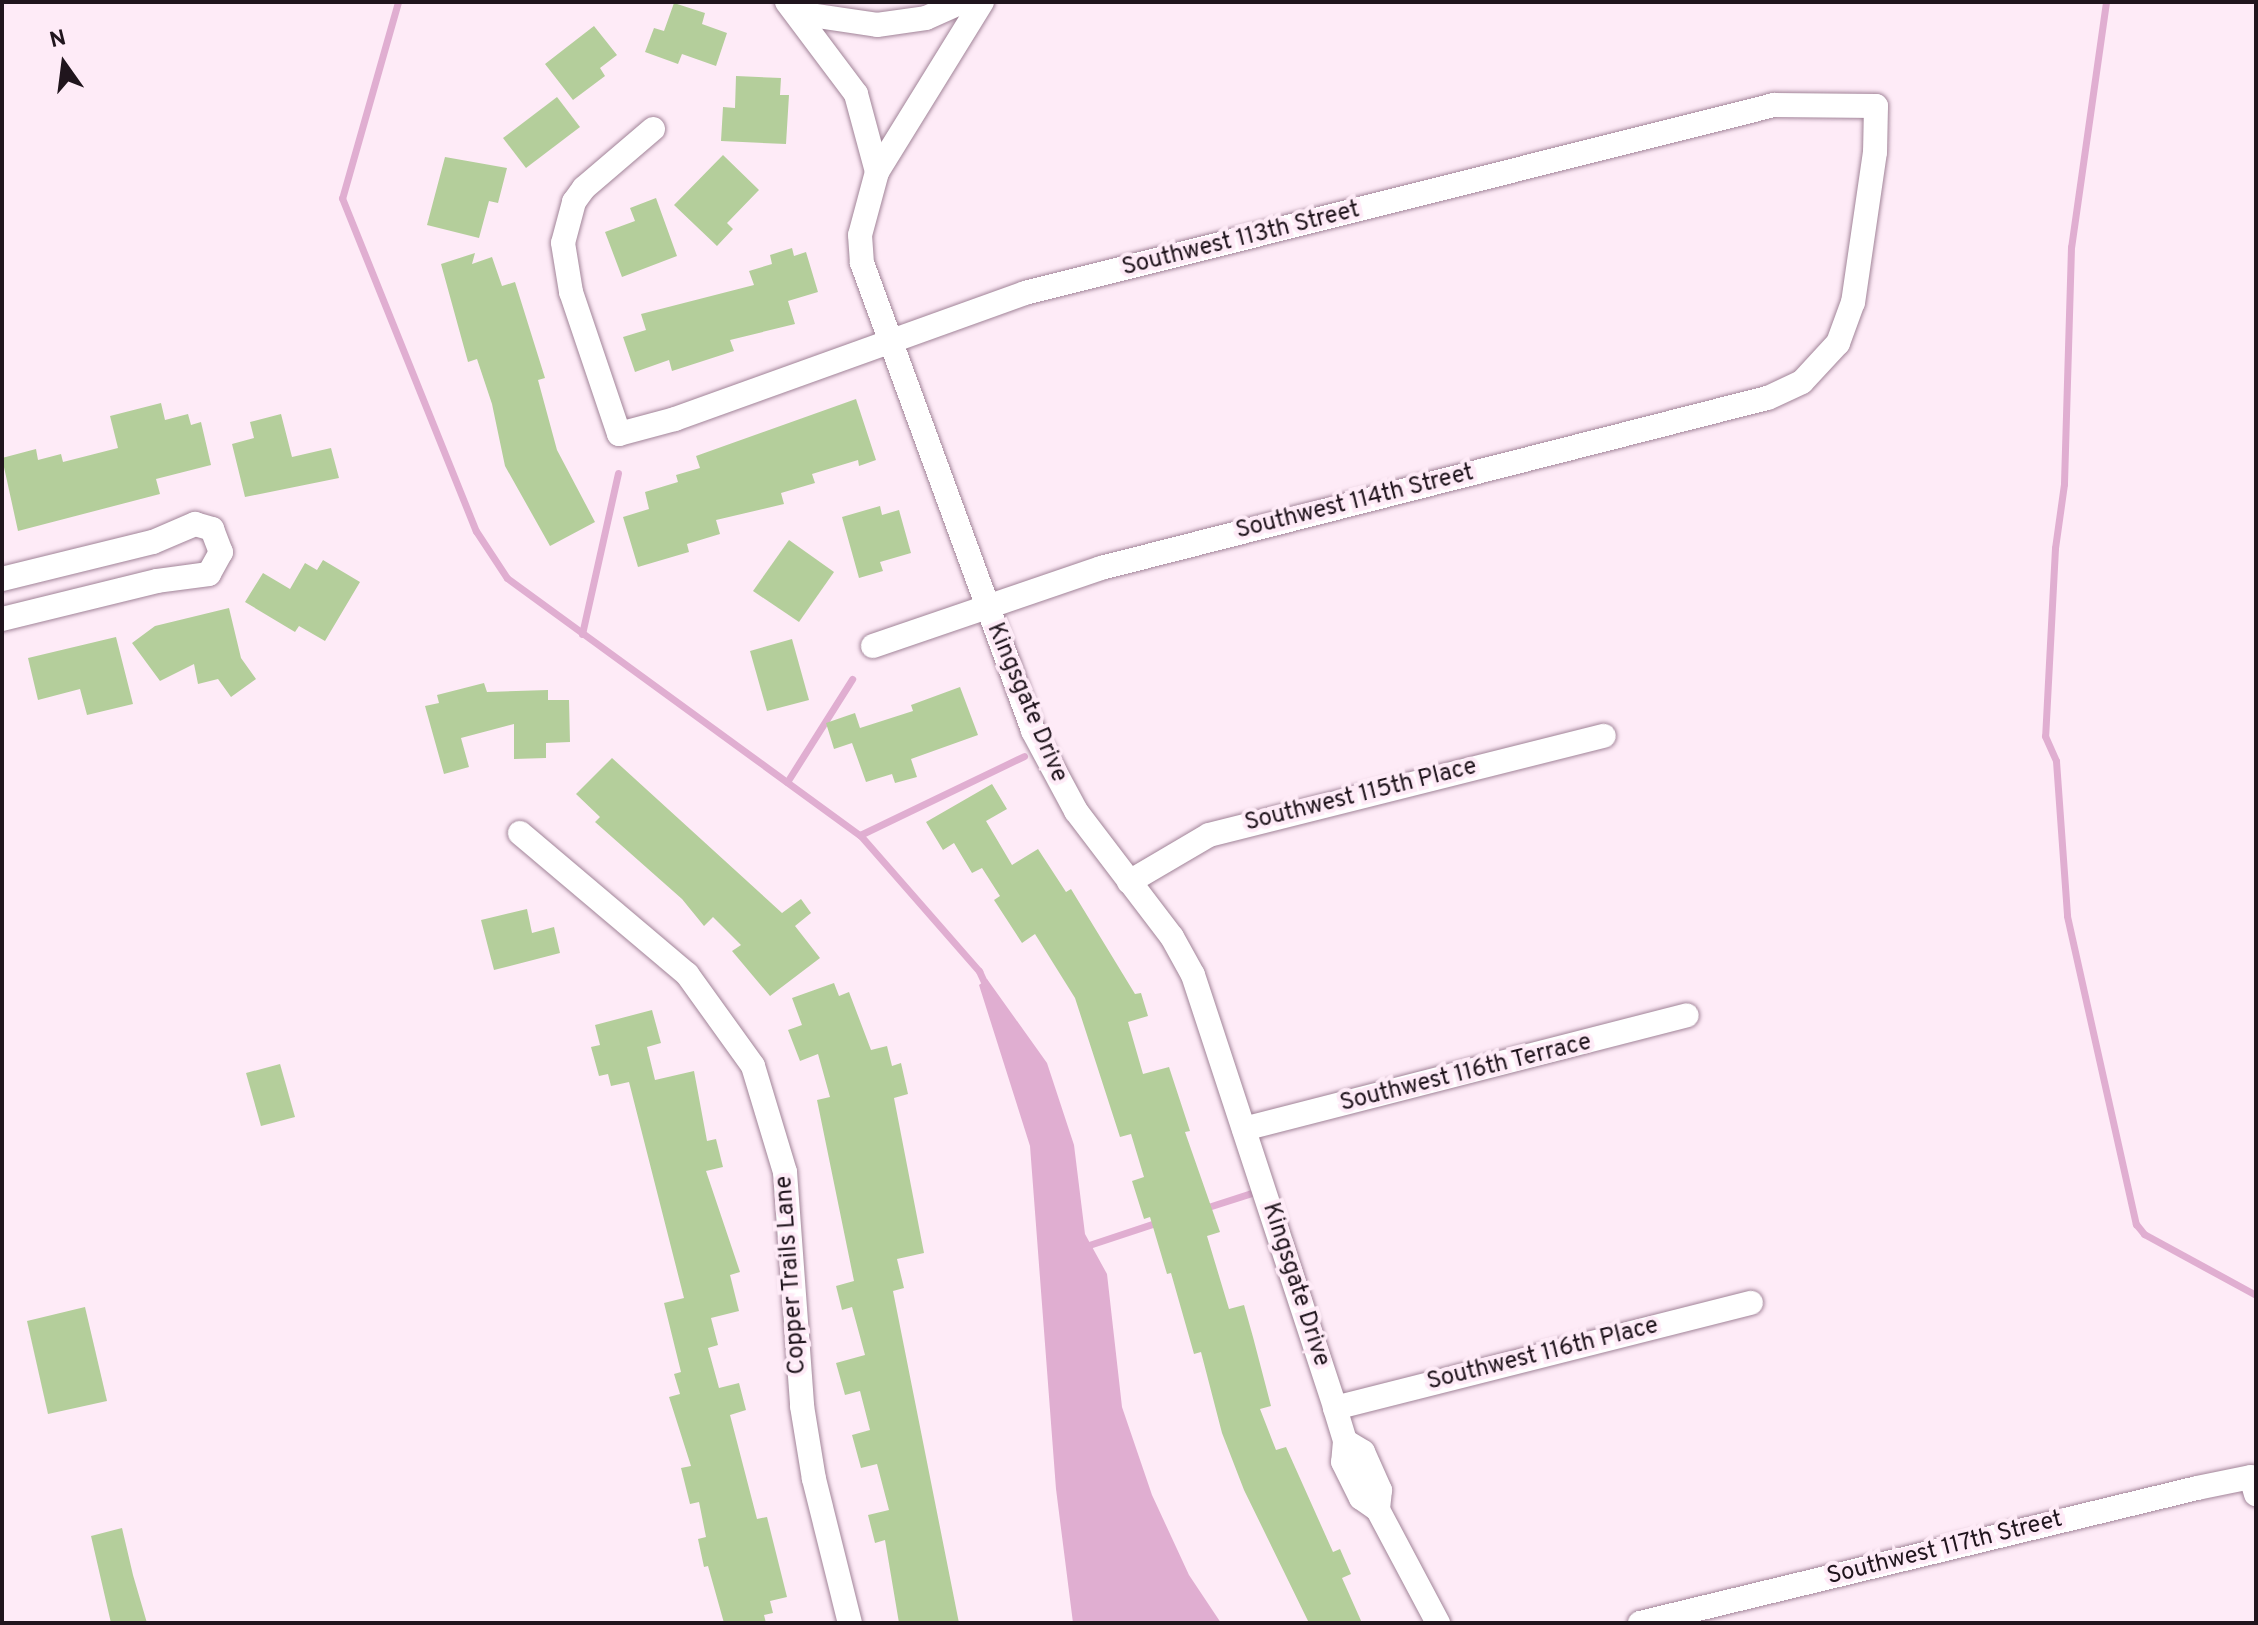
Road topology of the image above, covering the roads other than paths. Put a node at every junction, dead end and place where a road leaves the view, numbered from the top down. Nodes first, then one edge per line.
1 (962, 2) edge
2 (982, 2) edge
3 (792, 8) edge
4 (653, 129) dead end
5 (877, 172) junction
6 (886, 341) junction
7 (1830, 355) joint
8 (2, 579) edge
9 (985, 606) junction
10 (2, 619) edge
11 (873, 646) dead end
12 (1604, 736) dead end
13 (520, 833) dead end
14 (1129, 882) junction
15 (1687, 1015) dead end
16 (1244, 1129) junction
17 (1751, 1303) dead end
18 (1335, 1408) junction
19 (2253, 1485) edge
20 (850, 1623) edge
21 (1438, 1623) edge
22 (1640, 1623) edge

1 - 3 street
2 - 5 street, Kingsgate Drive
3 - 5 street
4 - 6 street, Southwest 113th Street
5 - 6 street, Kingsgate Drive
6 - 7 street, Southwest 113th Street
6 - 9 street, Kingsgate Drive
7 - 9 street, Southwest 114th Street
8 - 10 street
9 - 11 street, Southwest 114th Street
9 - 14 street, Kingsgate Drive
12 - 14 street, Southwest 115th Place
13 - 20 street, Copper Trails Lane
14 - 16 street, Kingsgate Drive
15 - 16 street, Southwest 116th Terrace
16 - 18 street, Kingsgate Drive
17 - 18 street, Southwest 116th Place
18 - 21 street, Kingsgate Drive
19 - 22 street, Southwest 117th Street

